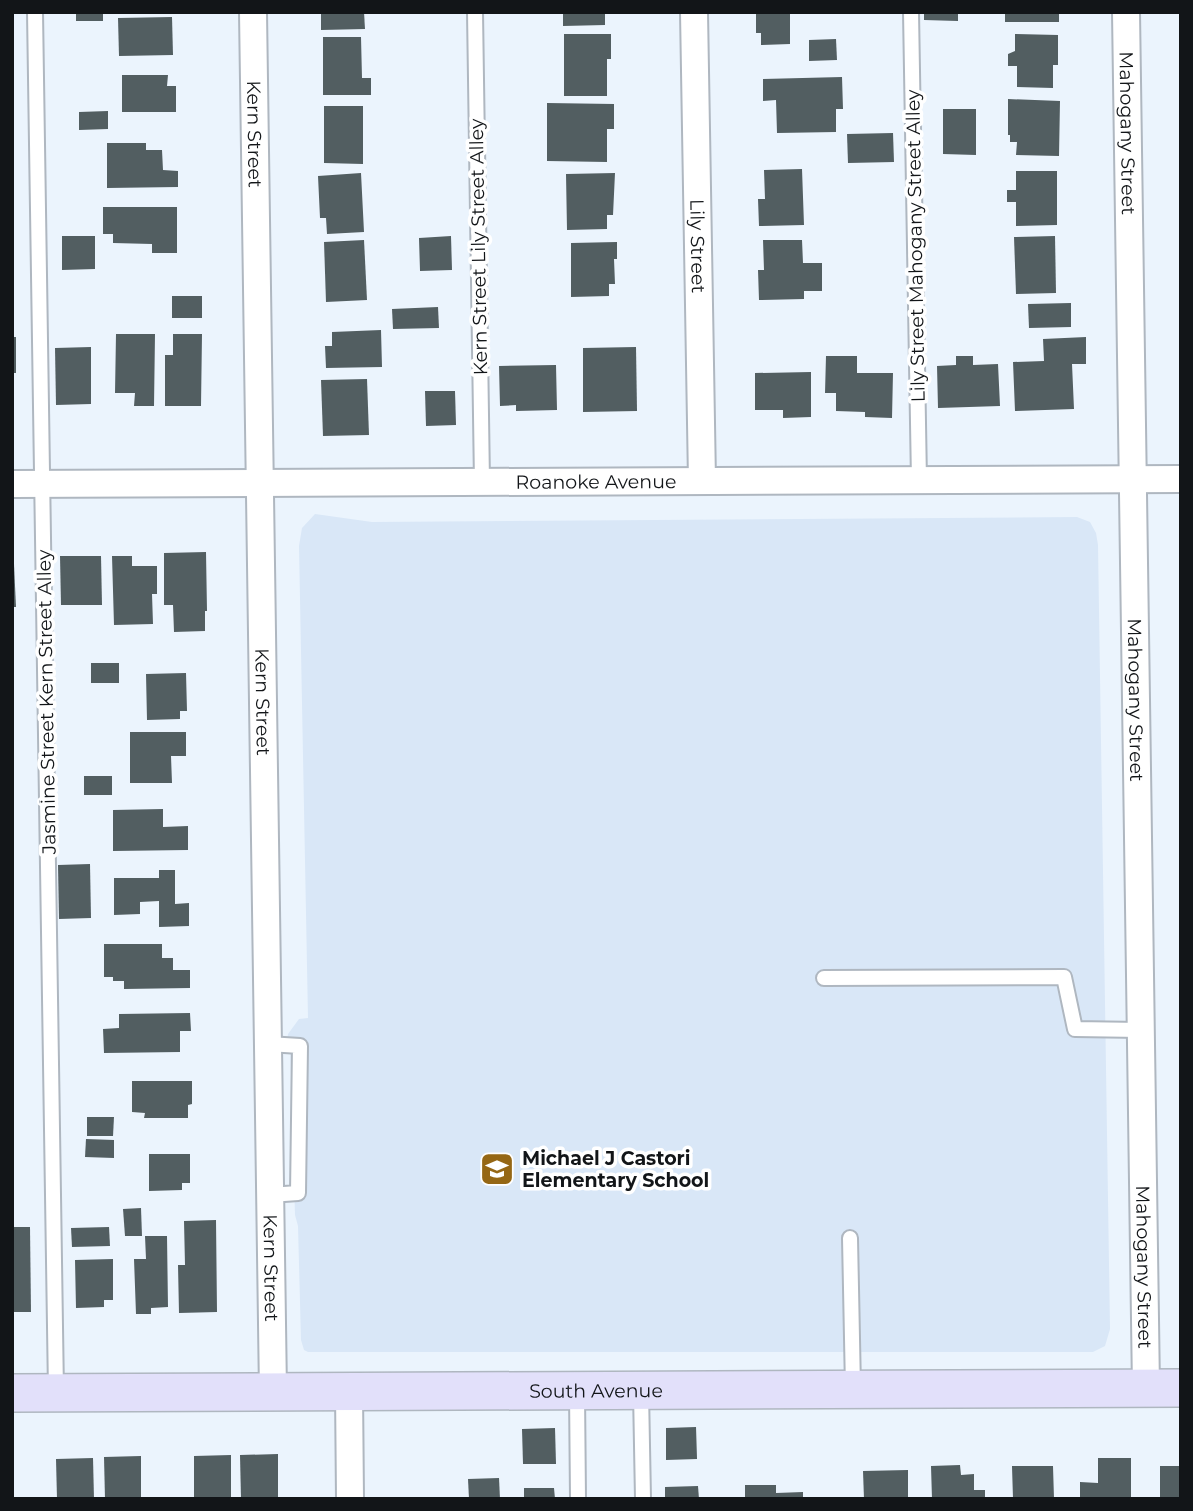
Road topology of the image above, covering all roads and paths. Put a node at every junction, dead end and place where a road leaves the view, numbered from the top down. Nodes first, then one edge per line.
1 (35, 12) edge
2 (253, 12) edge
3 (475, 12) edge
4 (694, 12) edge
5 (912, 12) edge
6 (1126, 12) edge
7 (1133, 479) junction
8 (1181, 479) edge
9 (702, 481) junction
10 (919, 481) junction
11 (482, 482) junction
12 (43, 484) junction
13 (260, 484) junction
14 (12, 485) edge
15 (824, 978) dead end
16 (1141, 1030) junction
17 (850, 1238) dead end
18 (1163, 1388) edge
19 (853, 1389) junction
20 (577, 1390) junction
21 (641, 1390) junction
22 (349, 1391) junction
23 (12, 1392) edge
24 (56, 1392) junction
25 (273, 1392) junction
26 (350, 1499) edge
27 (578, 1499) edge
28 (643, 1499) edge

1 - 12 lane, Jasmine Street Kern Street Alley
2 - 13 street, Kern Street
3 - 11 lane, Kern Street Lily Street Alley
4 - 9 street, Lily Street
5 - 10 lane, Lily Street Mahogany Street Alley
6 - 7 street, Mahogany Street
7 - 8 street, Roanoke Avenue
7 - 10 street, Roanoke Avenue
7 - 16 street, Mahogany Street
9 - 10 street, Roanoke Avenue
9 - 11 street, Roanoke Avenue
11 - 13 street, Roanoke Avenue
12 - 13 street, Roanoke Avenue
12 - 14 street, Roanoke Avenue
12 - 24 lane, Jasmine Street Kern Street Alley
13 - 25 street, Kern Street
15 - 16 lane
16 - 18 street, Mahogany Street
17 - 19 lane
18 - 19 street, South Avenue
19 - 21 street, South Avenue
20 - 21 street, South Avenue
20 - 22 street, South Avenue
20 - 27 lane
21 - 28 lane
22 - 25 street, South Avenue
22 - 26 street
23 - 24 street, South Avenue
24 - 25 street, South Avenue

